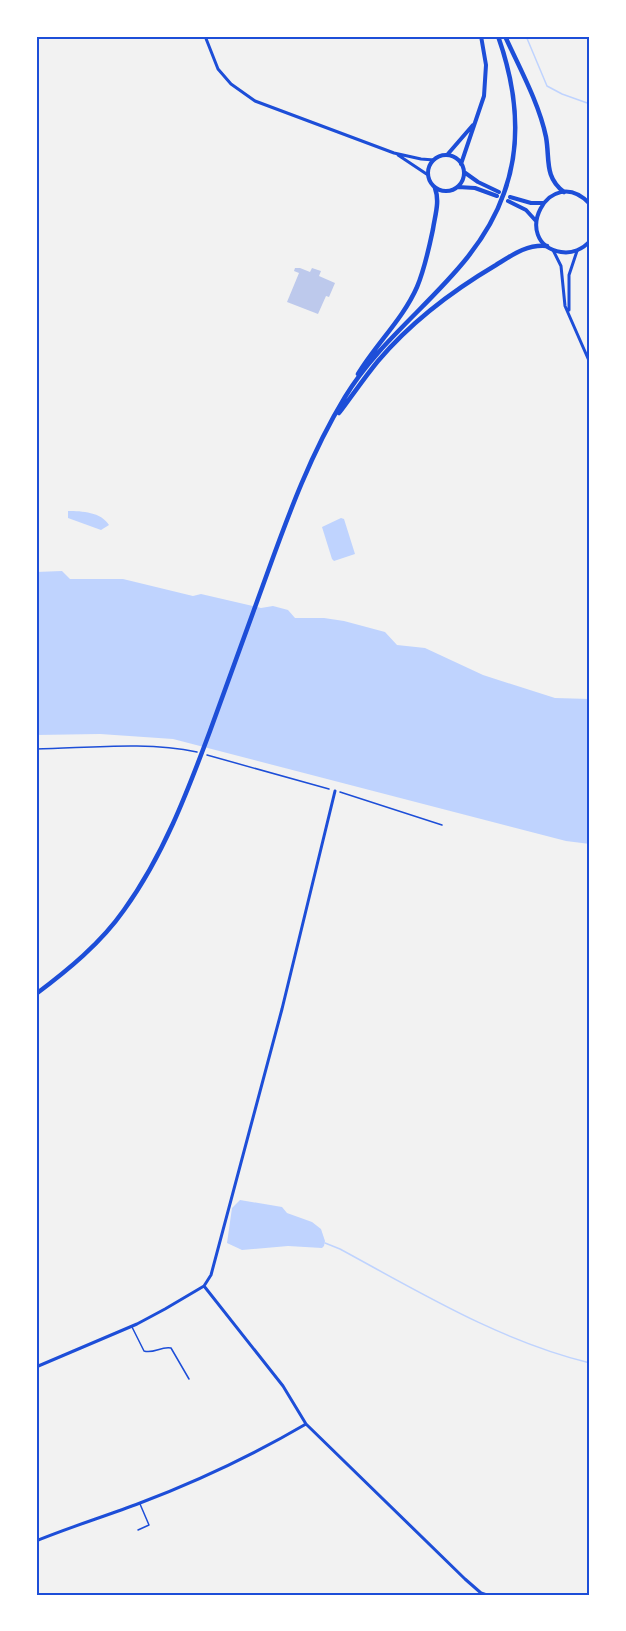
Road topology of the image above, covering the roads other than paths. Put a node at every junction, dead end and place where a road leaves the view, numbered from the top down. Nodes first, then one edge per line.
1 (205, 36) edge
2 (481, 36) edge
3 (498, 36) edge
4 (505, 36) edge
5 (477, 120) junction
6 (394, 153) junction
7 (447, 155) junction
8 (434, 160) junction
9 (461, 164) junction
10 (464, 172) junction
11 (428, 175) junction
12 (458, 187) junction
13 (435, 188) junction
14 (564, 192) junction
15 (543, 202) junction
16 (590, 204) edge
17 (536, 221) junction
18 (590, 241) edge
19 (547, 246) junction
20 (553, 250) junction
21 (577, 250) junction
22 (569, 314) junction
23 (590, 363) edge
24 (347, 394) junction
25 (331, 422) junction
26 (335, 791) road end
27 (36, 994) edge
28 (204, 1286) junction
29 (131, 1326) junction
30 (36, 1367) edge
31 (189, 1379) dead end
32 (306, 1424) junction
33 (140, 1503) junction
34 (138, 1530) dead end
35 (36, 1541) edge
36 (487, 1595) edge

1 - 6 street
2 - 5 main road
3 - 24 main road
4 - 14 main road
5 - 7 main road
5 - 9 main road
6 - 8 street
6 - 11 street
7 - 8 main road
7 - 9 main road
8 - 11 main road
9 - 10 main road
10 - 12 main road
10 - 12 main road
11 - 13 main road
12 - 13 main road
13 - 24 main road
14 - 15 main road
14 - 16 main road
15 - 17 main road
15 - 17 main road
17 - 19 main road
18 - 21 main road
19 - 20 main road
19 - 25 main road
20 - 21 main road
20 - 22 street
21 - 22 street
22 - 23 street
24 - 25 main road
25 - 27 main road
26 - 28 street
28 - 29 street
28 - 32 street
29 - 30 street
29 - 31 lane
32 - 33 street
32 - 36 street
33 - 34 lane
33 - 35 street

